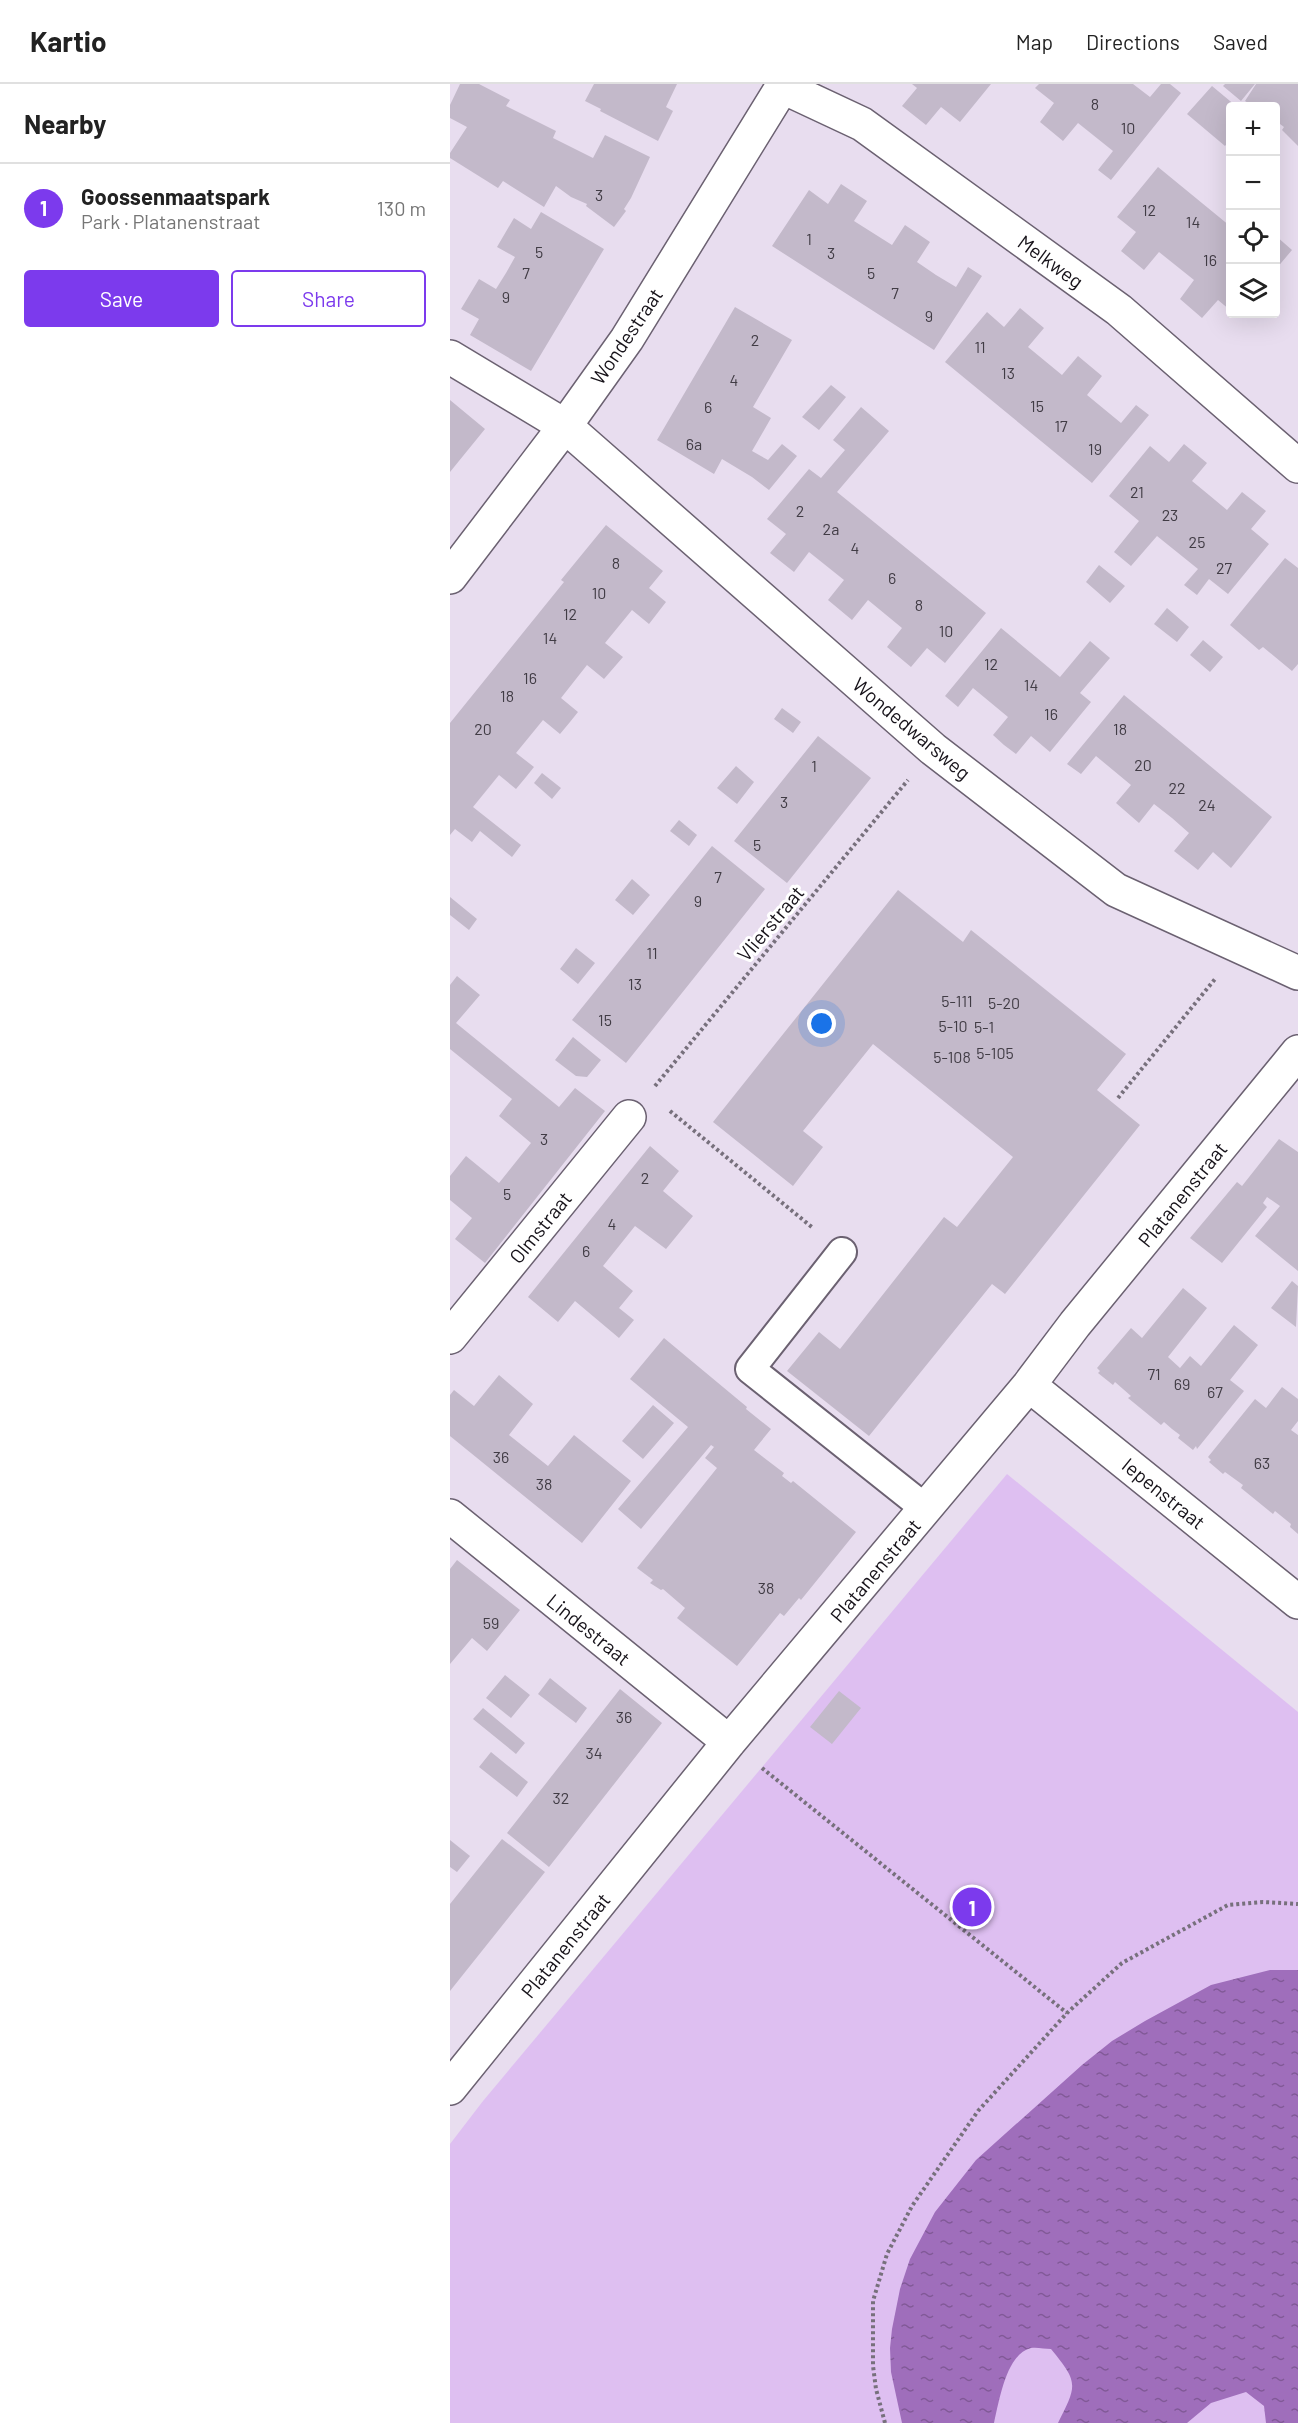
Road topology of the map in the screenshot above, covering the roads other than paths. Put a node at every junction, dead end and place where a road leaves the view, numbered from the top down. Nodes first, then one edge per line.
1 (784, 85) edge
2 (450, 357) edge
3 (565, 426) junction
4 (1298, 466) edge
5 (450, 577) edge
6 (1298, 974) edge
7 (1298, 1052) edge
8 (639, 1105) road end
9 (842, 1252) road end
10 (450, 1337) edge
11 (1029, 1385) junction
12 (927, 1509) junction
13 (450, 1516) edge
14 (1298, 1602) edge
15 (729, 1742) junction
16 (450, 2088) edge

1 - 3 street, Wondestraat
1 - 4 street, Melkweg
2 - 3 street, Wondedwarsweg
3 - 5 street, Wondestraat
3 - 6 street, Wondedwarsweg
7 - 11 street, Platanenstraat
8 - 10 street, Olmstraat
9 - 12 lane
11 - 12 street, Platanenstraat
11 - 14 street, Iepenstraat
12 - 15 street, Platanenstraat
13 - 15 street, Lindestraat
15 - 16 street, Platanenstraat

